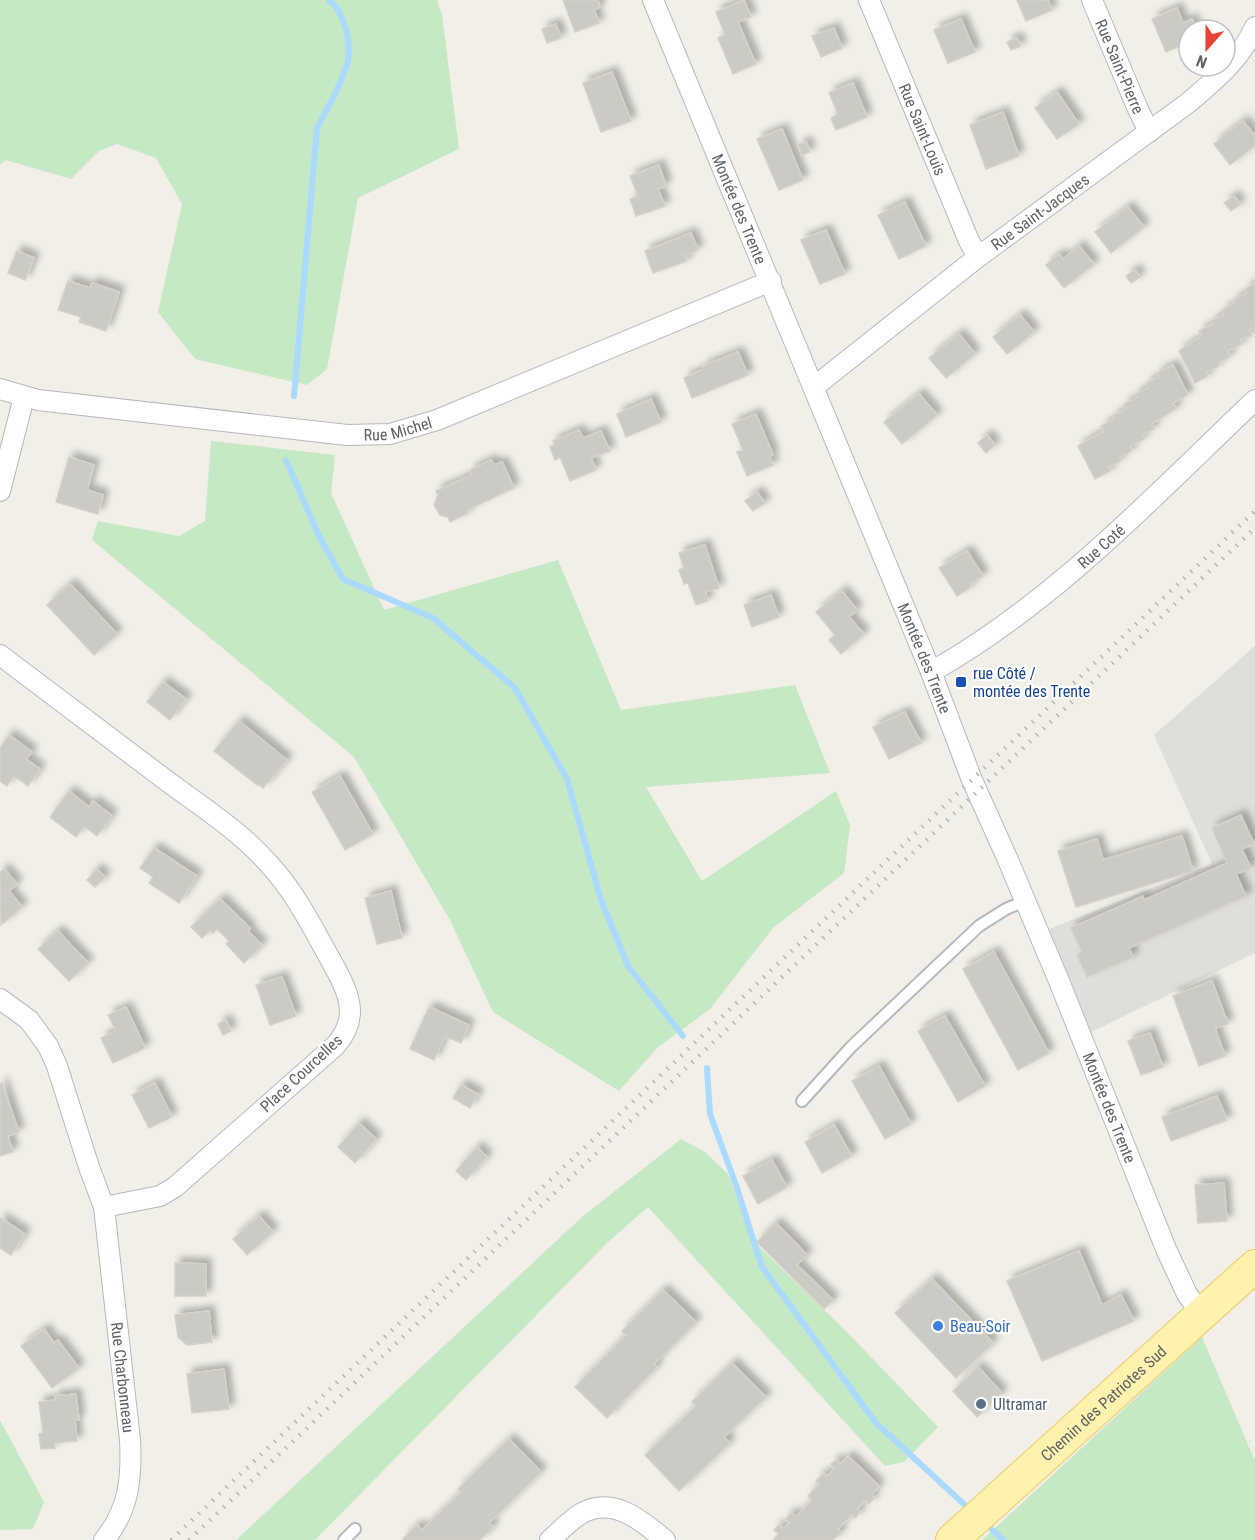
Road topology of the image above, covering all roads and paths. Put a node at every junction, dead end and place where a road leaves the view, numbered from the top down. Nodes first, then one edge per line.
1 (653, 0) edge
2 (869, 0) edge
3 (1092, 0) edge
4 (1255, 27) edge
5 (1149, 132) junction
6 (978, 257) junction
7 (771, 281) junction
8 (814, 387) junction
9 (0, 389) edge
10 (24, 397) junction
11 (1255, 400) edge
12 (0, 491) edge
13 (0, 655) edge
14 (931, 672) junction
15 (1025, 901) junction
16 (0, 999) edge
17 (802, 1101) dead end
18 (104, 1207) junction
19 (1255, 1266) edge
20 (1202, 1315) junction
21 (355, 1529) dead end
22 (104, 1540) edge
23 (344, 1540) edge
24 (550, 1540) edge
25 (665, 1540) edge
26 (952, 1540) edge

1 - 7 street, Montée des Trente
2 - 6 street, Rue Saint-Louis
3 - 5 street, Rue Saint-Pierre
4 - 5 street, Rue Saint-Jacques
5 - 6 street, Rue Saint-Jacques
6 - 8 street, Rue Saint-Jacques
7 - 8 street, Montée des Trente
7 - 10 street, Rue Michel
8 - 14 street, Montée des Trente
9 - 10 street, Rue Michel
10 - 12 street
11 - 14 street, Rue Coté
13 - 18 street, Place Courcelles
14 - 15 street, Montée des Trente
15 - 17 lane
15 - 20 street, Montée des Trente
16 - 18 street
18 - 22 street, Rue Charbonneau
19 - 20 main road, Chemin des Patriotes Sud
20 - 26 main road, Chemin des Patriotes Sud
21 - 23 lane
24 - 25 street

